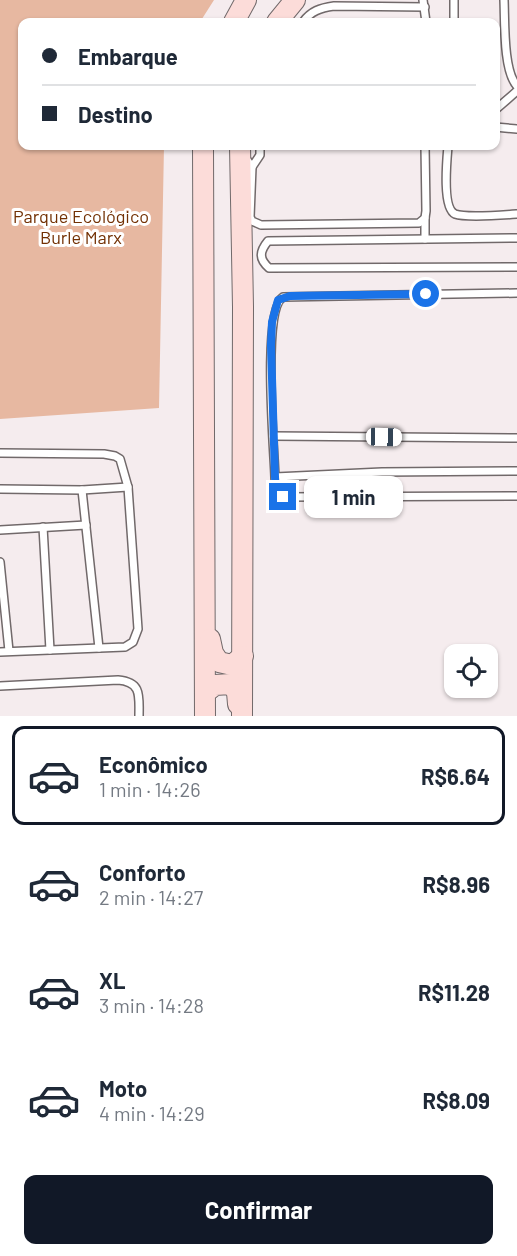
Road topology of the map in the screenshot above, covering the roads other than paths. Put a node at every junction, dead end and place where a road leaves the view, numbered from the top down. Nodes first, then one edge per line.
1 (246, 0) edge
2 (295, 0) edge
3 (454, 0) edge
4 (504, 0) edge
5 (424, 3) edge
6 (236, 18) edge
7 (280, 18) edge
8 (306, 18) edge
9 (426, 18) edge
10 (454, 18) edge
11 (517, 86) edge
12 (517, 91) edge
13 (500, 106) edge
14 (500, 127) edge
15 (517, 129) edge
16 (203, 150) edge
17 (260, 150) edge
18 (425, 150) edge
19 (448, 150) edge
20 (244, 155) edge
21 (517, 214) edge
22 (425, 218) junction
23 (517, 238) edge
24 (425, 239) junction
25 (517, 267) edge
26 (517, 293) edge
27 (273, 436) junction
28 (517, 438) edge
29 (0, 453) edge
30 (517, 471) edge
31 (275, 477) junction
32 (128, 487) junction
33 (0, 489) edge
34 (82, 490) junction
35 (517, 496) edge
36 (86, 525) junction
37 (43, 527) junction
38 (0, 530) edge
39 (0, 562) edge
40 (204, 585) junction
41 (99, 648) junction
42 (50, 650) junction
43 (9, 651) junction
44 (0, 652) edge
45 (243, 656) junction
46 (0, 686) edge
47 (205, 693) junction
48 (139, 716) edge
49 (205, 716) edge
50 (240, 716) edge

1 - 6 street
2 - 7 street
3 - 10 lane
4 - 11 lane
5 - 8 lane
5 - 9 lane
12 - 13 lane
14 - 15 lane
16 - 40 street
17 - 20 lane
18 - 22 lane
19 - 21 lane
20 - 22 lane
20 - 45 street
22 - 24 lane
23 - 24 lane
24 - 25 lane
26 - 27 lane
27 - 28 lane
27 - 31 lane
29 - 32 lane
30 - 31 lane
31 - 35 lane
32 - 34 lane
32 - 41 lane
33 - 34 lane
34 - 36 lane
36 - 37 lane
36 - 41 lane
37 - 38 lane
37 - 42 lane
39 - 43 lane
40 - 45 street
40 - 47 street
41 - 42 lane
42 - 43 lane
43 - 44 lane
45 - 50 street
46 - 48 lane
47 - 49 street
47 - 50 street

